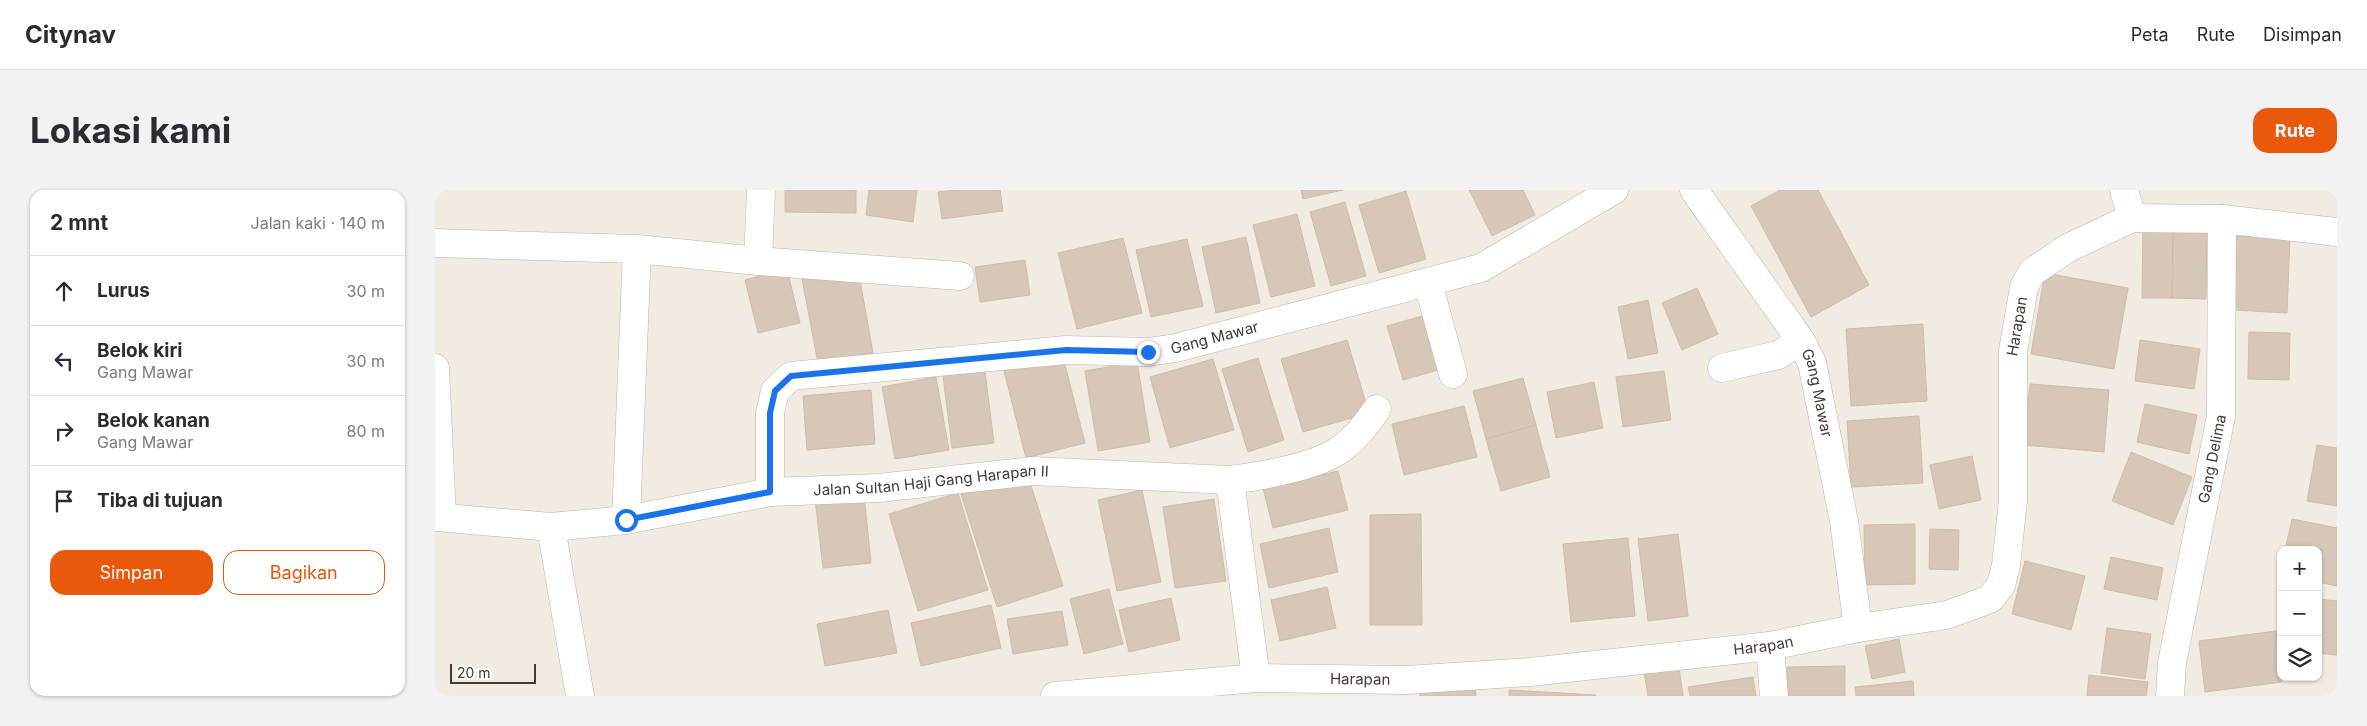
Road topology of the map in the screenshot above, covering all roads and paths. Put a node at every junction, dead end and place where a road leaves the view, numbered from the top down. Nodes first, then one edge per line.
1 (761, 190) edge
2 (1614, 190) edge
3 (1694, 190) edge
4 (2123, 190) edge
5 (2132, 218) junction
6 (2222, 219) junction
7 (2337, 232) edge
8 (435, 243) edge
9 (637, 249) junction
10 (758, 261) junction
11 (960, 276) dead end
12 (1428, 283) junction
13 (1801, 341) junction
14 (435, 368) edge
15 (1721, 368) dead end
16 (1453, 374) dead end
17 (1377, 409) dead end
18 (1230, 480) junction
19 (770, 492) junction
20 (439, 517) edge
21 (626, 520) junction
22 (551, 527) junction
23 (1858, 628) junction
24 (1770, 646) junction
25 (1256, 678) junction
26 (1227, 688) edge
27 (580, 696) edge
28 (1055, 696) edge
29 (1774, 696) edge
30 (2171, 696) edge

1 - 10 street
2 - 12 street, Gang Mawar
3 - 13 street, Gang Mawar
4 - 5 street
5 - 6 street
5 - 23 street, Harapan
6 - 7 street
6 - 30 street, Gang Delima
8 - 9 street
9 - 10 street
9 - 21 street
10 - 11 street
12 - 16 street
12 - 19 street, Gang Mawar
13 - 15 street
13 - 23 street, Gang Mawar
14 - 20 street
17 - 18 street, Jalan Sultan Haji Gang Harapan II
18 - 19 street, Jalan Sultan Haji Gang Harapan II
18 - 25 street
19 - 21 street, Jalan Sultan Haji Gang Harapan II
20 - 22 street, Jalan Sultan Haji Gang Harapan II
21 - 22 street, Jalan Sultan Haji Gang Harapan II
22 - 27 street
23 - 24 street, Harapan
24 - 25 street, Harapan
24 - 29 street
25 - 26 street, Harapan
26 - 28 street, Harapan

